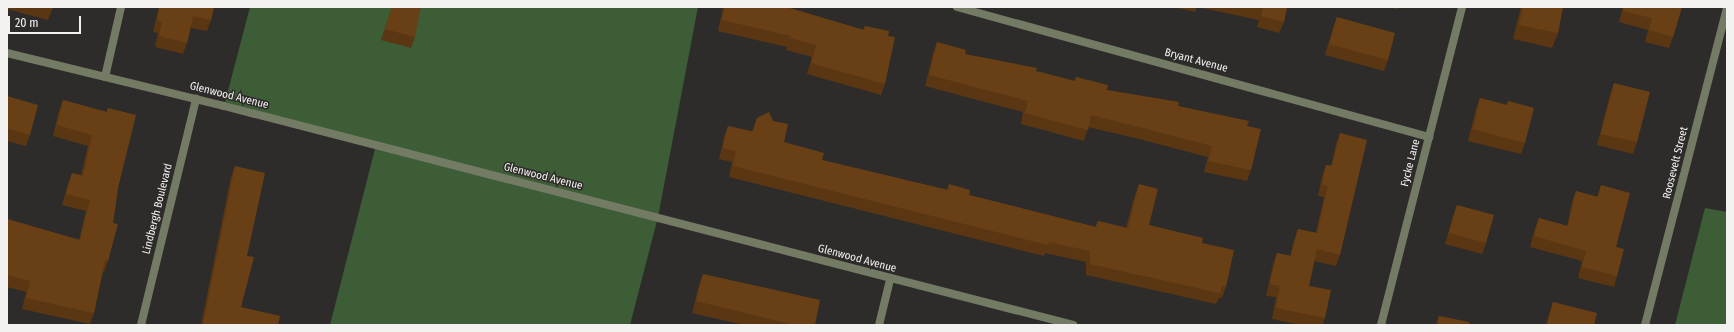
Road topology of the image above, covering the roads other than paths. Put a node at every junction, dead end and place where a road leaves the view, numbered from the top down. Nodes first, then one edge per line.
1 (121, 7) edge
2 (957, 7) edge
3 (1462, 7) edge
4 (1727, 7) edge
5 (7, 54) edge
6 (105, 77) junction
7 (196, 99) junction
8 (1429, 137) junction
9 (890, 280) junction
10 (141, 325) edge
11 (879, 325) edge
12 (1073, 325) edge
13 (1381, 325) edge
14 (1644, 325) edge

1 - 6 street
2 - 8 street, Bryant Avenue
3 - 8 street, Fycke Lane
4 - 14 street, Roosevelt Street
5 - 6 street, Glenwood Avenue
6 - 7 street, Glenwood Avenue
7 - 9 street, Glenwood Avenue
7 - 10 street, Lindbergh Boulevard
8 - 13 street, Fycke Lane
9 - 11 street
9 - 12 street, Glenwood Avenue

